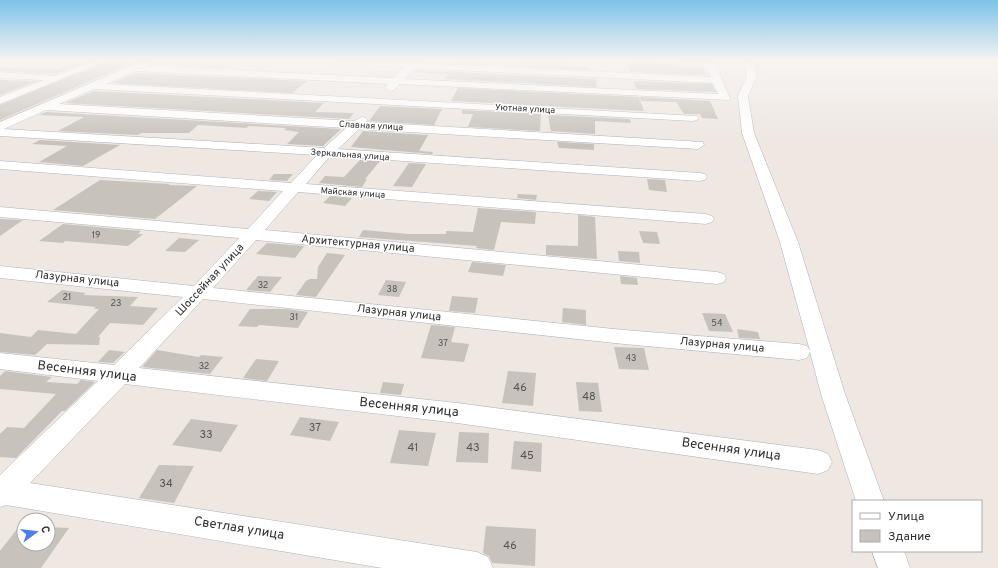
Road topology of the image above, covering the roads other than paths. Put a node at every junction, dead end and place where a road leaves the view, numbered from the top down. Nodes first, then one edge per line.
1 (35, 88) edge
2 (60, 88) edge
3 (77, 88) edge
4 (89, 88) edge
5 (119, 88) edge
6 (390, 88) edge
7 (508, 88) edge
8 (721, 88) edge
9 (747, 88) edge
10 (0, 101) edge
11 (378, 102) junction
12 (45, 107) junction
13 (0, 112) edge
14 (0, 118) edge
15 (693, 118) dead end
16 (357, 125) junction
17 (0, 126) edge
18 (0, 132) edge
19 (698, 145) dead end
20 (326, 153) junction
21 (0, 165) edge
22 (700, 177) dead end
23 (293, 189) junction
24 (0, 212) edge
25 (706, 219) dead end
26 (252, 235) junction
27 (0, 272) edge
28 (716, 278) dead end
29 (199, 292) junction
30 (799, 352) dead end
31 (0, 361) edge
32 (118, 376) junction
33 (818, 462) dead end
34 (1, 492) edge
35 (870, 500) edge
36 (888, 552) edge
37 (477, 568) edge
38 (894, 568) edge

1 - 10 street
2 - 13 street
3 - 14 street
4 - 12 street
5 - 11 street, Уютная улица
6 - 11 street, Шоссейная улица
7 - 8 street
9 - 35 street
11 - 15 street, Уютная улица
11 - 16 street, Шоссейная улица
12 - 16 street, Славная улица
12 - 17 street
16 - 19 street, Славная улица
16 - 20 street, Шоссейная улица
18 - 20 street, Зеркальная улица
20 - 22 street, Зеркальная улица
20 - 23 street, Шоссейная улица
21 - 23 street, Майская улица
23 - 25 street, Майская улица
23 - 26 street, Шоссейная улица
24 - 26 street, Архитектурная улица
26 - 28 street, Архитектурная улица
26 - 29 street, Шоссейная улица
27 - 29 street, Лазурная улица
29 - 30 street, Лазурная улица
29 - 32 street, Шоссейная улица
31 - 32 street, Весенняя улица
32 - 33 street, Весенняя улица
32 - 34 street, Шоссейная улица
34 - 37 street, Светлая улица
36 - 38 street

